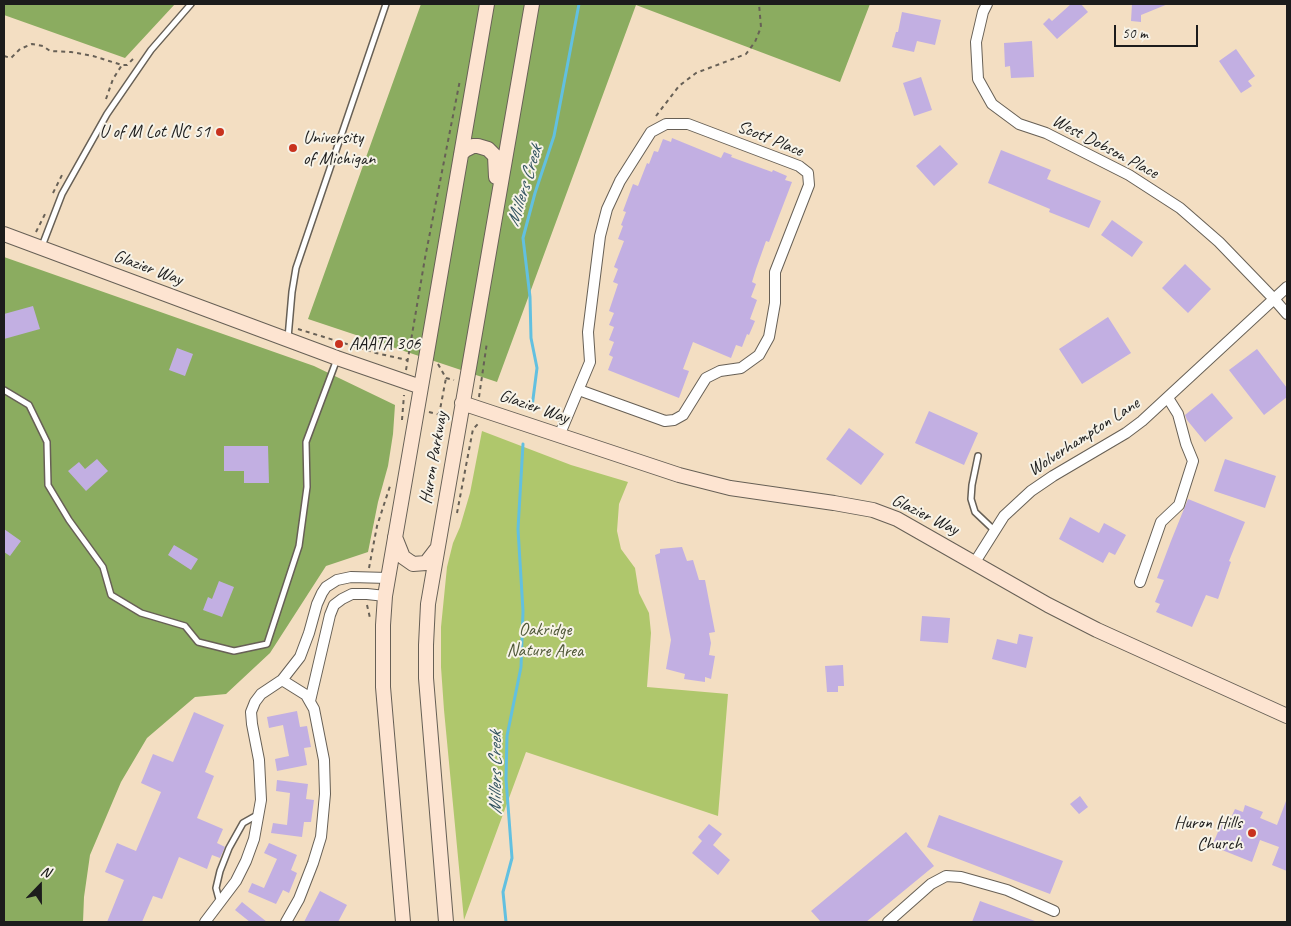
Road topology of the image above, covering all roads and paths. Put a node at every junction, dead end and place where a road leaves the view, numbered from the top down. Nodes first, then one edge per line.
1 (191, 4) edge
2 (386, 4) edge
3 (487, 4) edge
4 (532, 4) edge
5 (759, 4) edge
6 (987, 4) edge
7 (4, 56) edge
8 (133, 58) dead end
9 (122, 65) junction
10 (462, 73) dead end
11 (113, 79) dead end
12 (651, 132) junction
13 (461, 154) junction
14 (496, 210) junction
15 (5, 237) edge
16 (41, 248) junction
17 (1287, 287) edge
18 (1274, 299) junction
19 (1287, 314) edge
20 (288, 339) junction
21 (338, 358) junction
22 (398, 359) dead end
23 (407, 360) junction
24 (434, 363) dead end
25 (407, 365) dead end
26 (446, 378) junction
27 (482, 378) dead end
28 (454, 380) dead end
29 (421, 387) junction
30 (4, 390) edge
31 (579, 390) junction
32 (404, 393) dead end
33 (479, 398) dead end
34 (1168, 398) junction
35 (462, 403) junction
36 (429, 412) dead end
37 (439, 415) junction
38 (448, 417) dead end
39 (478, 422) dead end
40 (401, 423) dead end
41 (559, 436) junction
42 (978, 456) dead end
43 (390, 487) dead end
44 (455, 519) dead end
45 (994, 531) junction
46 (395, 536) junction
47 (436, 550) junction
48 (975, 562) junction
49 (370, 563) dead end
50 (388, 578) junction
51 (1140, 582) dead end
52 (385, 596) junction
53 (282, 680) junction
54 (310, 701) junction
55 (1287, 716) edge
56 (259, 814) junction
57 (220, 904) junction
58 (1054, 911) dead end
59 (205, 922) edge
60 (286, 922) edge
61 (403, 922) edge
62 (446, 922) edge
63 (888, 922) edge

1 - 16 lane
2 - 20 lane
3 - 13 main road, Huron Parkway
4 - 14 main road, Huron Parkway
5 - 12 path
6 - 18 street, West Dobson Place
7 - 9 path
8 - 9 path
9 - 11 path
10 - 23 path
12 - 31 street
12 - 31 street, Scott Place
13 - 14 main road
13 - 29 main road, Huron Parkway
14 - 35 main road, Huron Parkway
15 - 16 main road, Glazier Way
16 - 20 main road, Glazier Way
17 - 18 street, Wolverhampton Lane
18 - 19 street, West Dobson Place
18 - 34 street, Wolverhampton Lane
20 - 21 main road, Glazier Way
21 - 29 main road, Glazier Way
21 - 30 lane
22 - 23 path
23 - 25 path
24 - 26 path
26 - 28 path
26 - 37 path
27 - 33 path
29 - 46 main road, Huron Parkway
31 - 41 street
32 - 40 path
34 - 45 street, Wolverhampton Lane
34 - 51 street
35 - 41 main road, Glazier Way
35 - 47 main road, Huron Parkway
36 - 37 path
37 - 38 path
39 - 44 path
41 - 48 main road, Glazier Way
42 - 45 lane
43 - 49 path
45 - 48 street, Wolverhampton Lane
46 - 47 main road
46 - 50 main road, Huron Parkway
47 - 62 main road, Huron Parkway
48 - 55 main road, Glazier Way
50 - 52 main road, Huron Parkway
50 - 53 street
52 - 54 street
52 - 61 main road, Huron Parkway
53 - 54 street
53 - 56 street
54 - 60 street
56 - 57 street
56 - 57 lane
57 - 59 street
58 - 63 street

